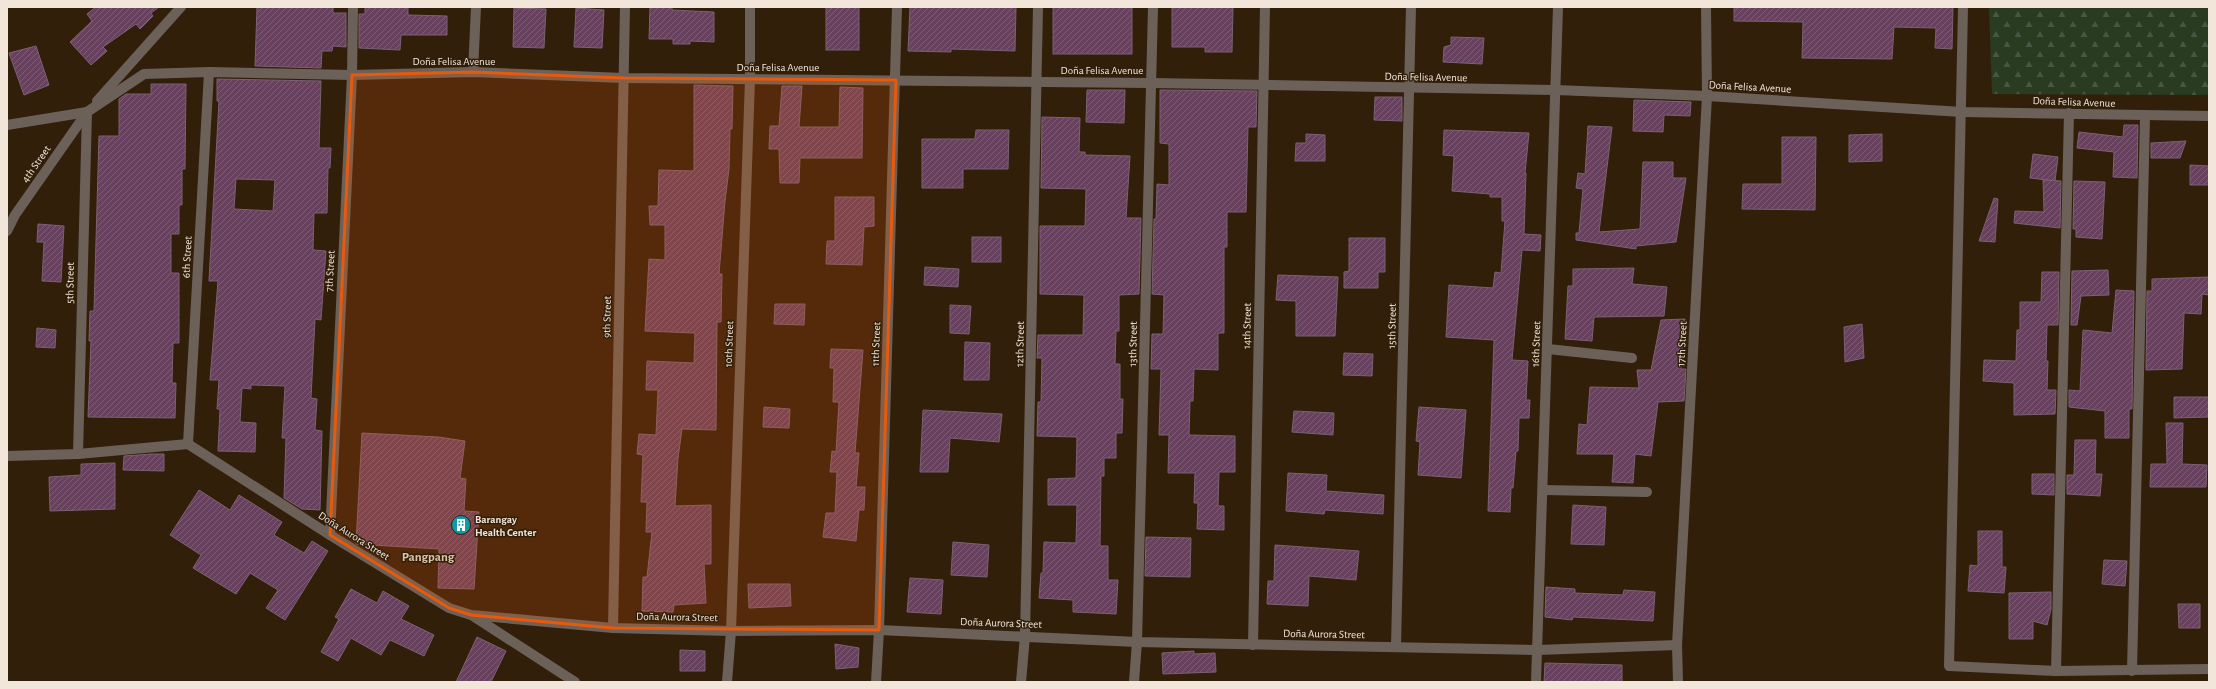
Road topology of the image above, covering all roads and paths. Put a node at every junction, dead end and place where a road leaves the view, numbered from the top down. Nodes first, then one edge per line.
1 (181, 7) edge
2 (354, 7) edge
3 (476, 7) edge
4 (625, 7) edge
5 (750, 7) edge
6 (897, 7) edge
7 (1038, 7) edge
8 (1153, 7) edge
9 (1265, 7) edge
10 (1411, 7) edge
11 (1558, 7) edge
12 (1706, 7) edge
13 (1964, 7) edge
14 (209, 72) junction
15 (473, 72) junction
16 (352, 75) junction
17 (624, 78) junction
18 (750, 79) junction
19 (896, 80) junction
20 (1037, 82) junction
21 (1151, 83) junction
22 (1263, 85) junction
23 (1410, 88) junction
24 (1556, 90) junction
25 (1707, 96) junction
26 (86, 112) junction
27 (1962, 112) junction
28 (2069, 113) junction
29 (2209, 116) edge
30 (2146, 117) junction
31 (7, 125) edge
32 (7, 231) edge
33 (1548, 349) junction
34 (1632, 358) dead end
35 (188, 444) junction
36 (78, 454) junction
37 (7, 456) edge
38 (1543, 490) junction
39 (1647, 492) dead end
40 (330, 535) junction
41 (471, 615) junction
42 (613, 628) junction
43 (879, 630) junction
44 (731, 631) junction
45 (1025, 636) junction
46 (1137, 642) junction
47 (1253, 645) junction
48 (1678, 645) junction
49 (1396, 646) junction
50 (1537, 650) junction
51 (2209, 669) edge
52 (2056, 671) junction
53 (2132, 671) junction
54 (575, 682) edge
55 (727, 682) edge
56 (876, 682) edge
57 (1021, 682) edge
58 (1134, 682) edge
59 (1536, 682) edge
60 (1678, 682) edge

1 - 26 street
2 - 16 street, 7th Street
3 - 15 street
4 - 17 street, 9th Street
5 - 18 street, 10th Street
6 - 19 street, 11th Street
7 - 20 street, 12th Street
8 - 21 street, 13th Street
9 - 22 street, 14th Street
10 - 23 street, 15th Street
11 - 24 street, 16th Street
12 - 25 street, 17th Street
13 - 27 street
14 - 16 street, Doña Felisa Avenue
14 - 26 street, Doña Felisa Avenue
14 - 35 street, 6th Street
15 - 16 street, Doña Felisa Avenue
15 - 17 street, Doña Felisa Avenue
16 - 40 street, 7th Street
17 - 18 street, Doña Felisa Avenue
17 - 42 street, 9th Street
18 - 19 street, Doña Felisa Avenue
18 - 44 street, 10th Street
19 - 20 street, Doña Felisa Avenue
19 - 43 street, 11th Street
20 - 21 street, Doña Felisa Avenue
20 - 45 street, 12th Street
21 - 22 street, Doña Felisa Avenue
21 - 46 street, 13th Street
22 - 23 street, Doña Felisa Avenue
22 - 47 street, 14th Street
23 - 24 street, Doña Felisa Avenue
23 - 49 street, 15th Street
24 - 25 street, Doña Felisa Avenue
24 - 33 street, 16th Street
25 - 27 street, Doña Felisa Avenue
25 - 48 street, 17th Street
26 - 31 street, Doña Felisa Avenue
26 - 32 street, 4th Street
26 - 36 street, 5th Street
27 - 28 street, Doña Felisa Avenue
27 - 52 street
28 - 30 street, Doña Felisa Avenue
28 - 52 street
29 - 30 street, Doña Felisa Avenue
30 - 53 street
33 - 34 street
33 - 38 street, 16th Street
35 - 36 street
35 - 40 street, Doña Aurora Street
36 - 37 street
38 - 39 street
38 - 50 street, 16th Street
40 - 41 street, Doña Aurora Street
41 - 42 street, Doña Aurora Street
41 - 54 street
42 - 44 street, Doña Aurora Street
43 - 44 street, Doña Aurora Street
43 - 45 street, Doña Aurora Street
43 - 56 street, 11th Street
44 - 55 street, 10th Street
45 - 46 street, Doña Aurora Street
45 - 57 street, 12th Street
46 - 47 street, Doña Aurora Street
46 - 58 street, 13th Street
47 - 49 street, Doña Aurora Street
48 - 50 street, Doña Aurora Street
48 - 60 street, 17th Street
49 - 50 street, Doña Aurora Street
50 - 59 street, 16th Street
51 - 53 street
52 - 53 street

